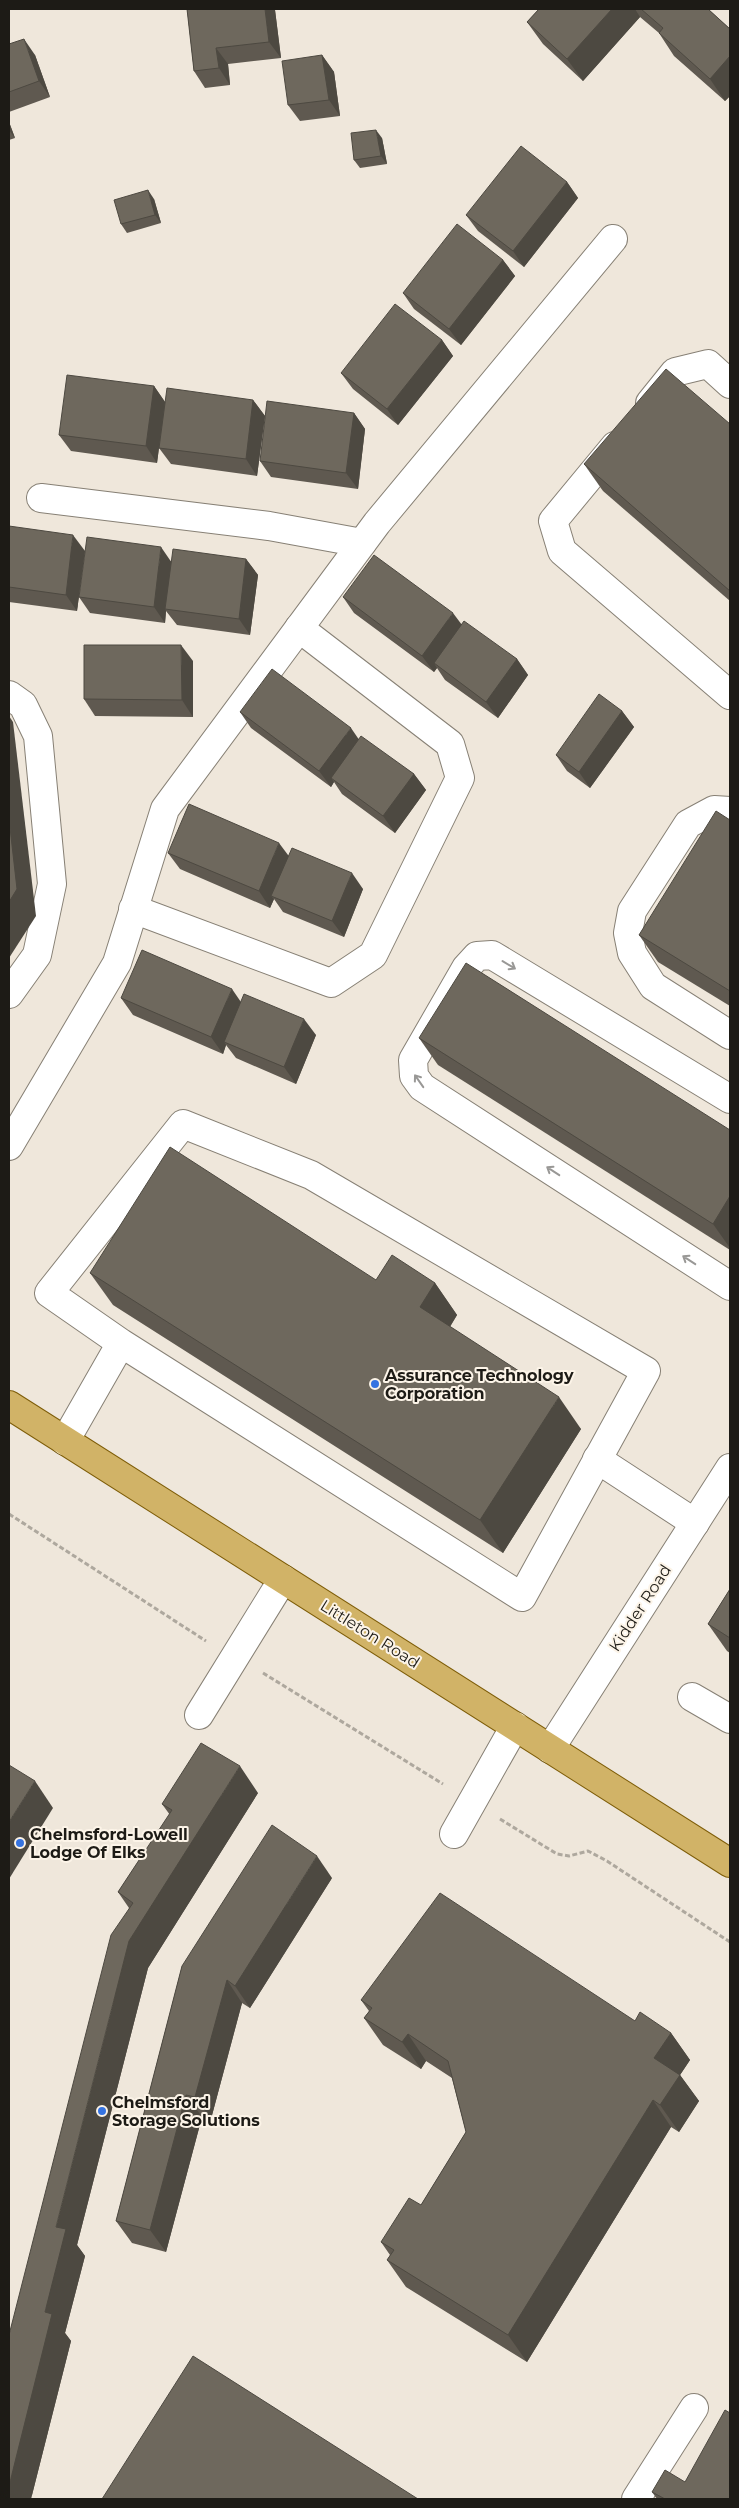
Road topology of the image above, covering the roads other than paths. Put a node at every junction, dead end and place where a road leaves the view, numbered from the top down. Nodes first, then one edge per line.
1 (613, 239) dead end
2 (730, 384) edge
3 (41, 498) dead end
4 (362, 543) junction
5 (299, 628) junction
6 (9, 695) edge
7 (730, 695) edge
8 (730, 811) edge
9 (133, 909) junction
10 (9, 994) edge
11 (730, 1035) edge
12 (730, 1099) edge
13 (9, 1146) edge
14 (730, 1286) edge
15 (121, 1343) junction
16 (9, 1405) edge
17 (65, 1441) junction
18 (597, 1459) junction
19 (730, 1468) edge
20 (695, 1523) junction
21 (283, 1579) junction
22 (692, 1697) dead end
23 (198, 1715) dead end
24 (730, 1719) edge
25 (515, 1726) junction
26 (550, 1749) junction
27 (454, 1834) dead end
28 (730, 1863) edge
29 (694, 2408) dead end
30 (636, 2499) edge

1 - 4 street
2 - 7 street
3 - 4 street
4 - 5 street
5 - 9 street
5 - 9 street
6 - 10 street
8 - 11 street
9 - 13 street
14 -> 12 street
15 - 17 street
15 - 18 street
15 - 18 street
16 - 17 main road, Littleton Road
17 - 21 main road, Littleton Road
18 - 20 street
19 - 20 street, Kidder Road
20 - 26 street, Kidder Road
21 - 23 street
21 - 25 main road, Littleton Road
22 - 24 street
25 - 26 main road, Littleton Road
25 - 27 street
26 - 28 main road, Littleton Road
29 - 30 street

